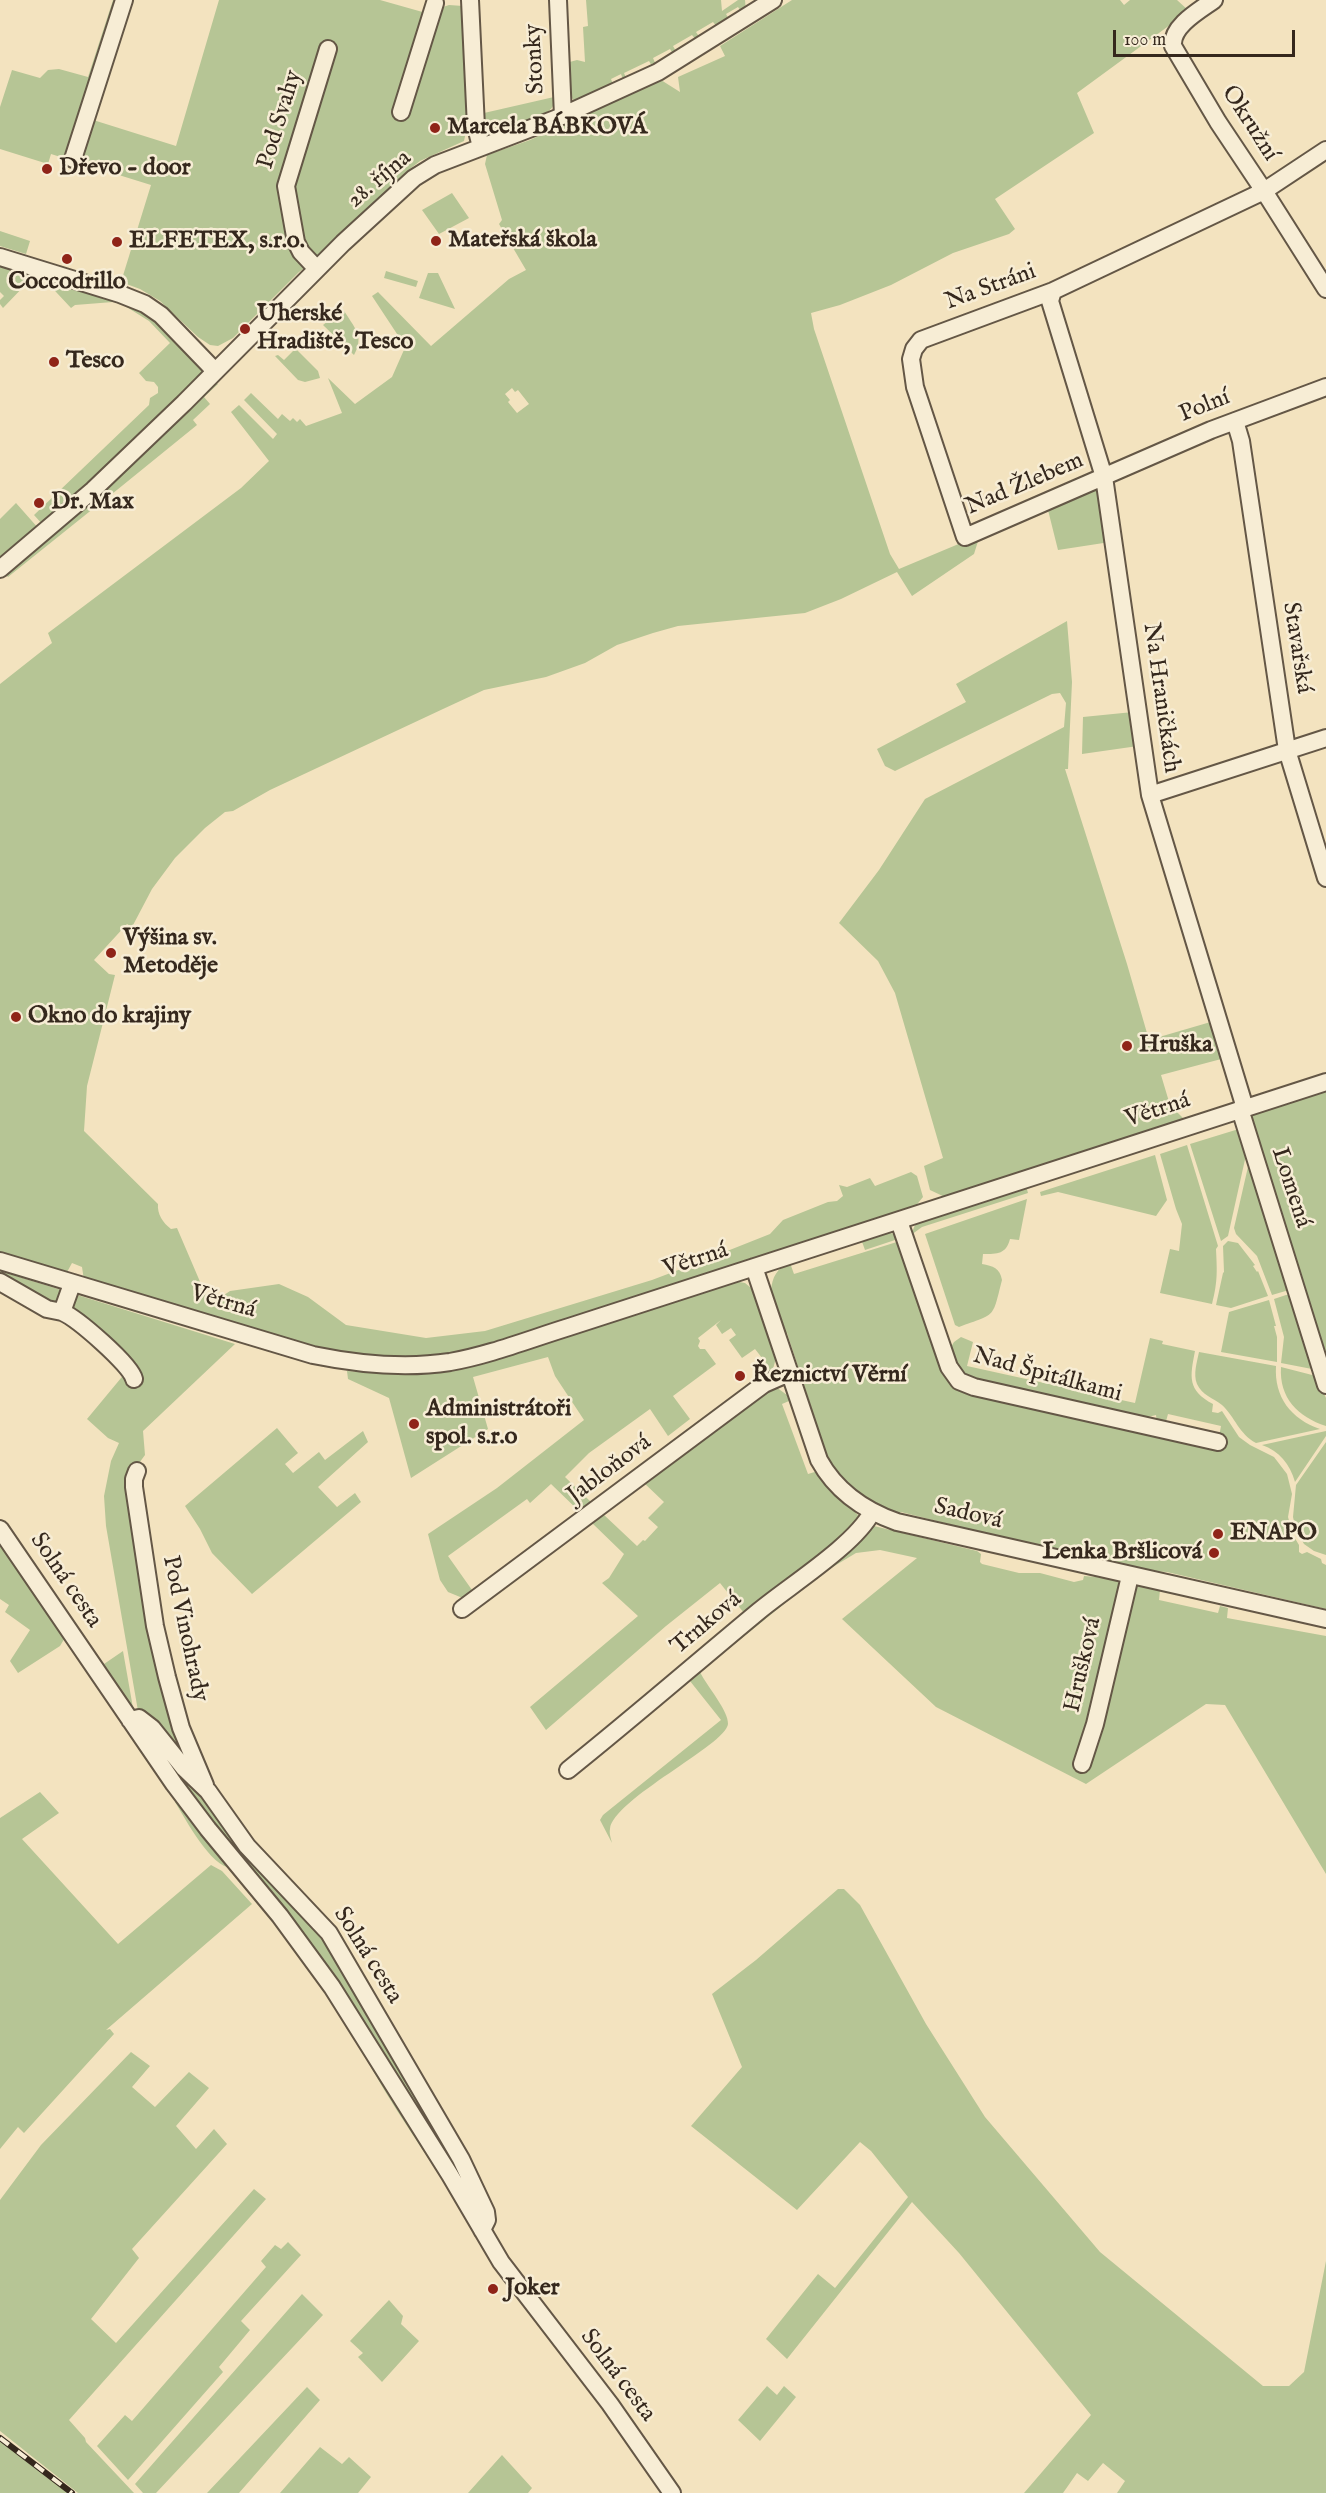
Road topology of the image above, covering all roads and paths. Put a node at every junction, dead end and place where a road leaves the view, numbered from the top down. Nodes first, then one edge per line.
1 (123, 0) edge
2 (470, 0) edge
3 (558, 0) edge
4 (773, 0) edge
5 (1215, 0) edge
6 (435, 3) dead end
7 (328, 49) dead end
8 (401, 112) dead end
9 (563, 116) junction
10 (482, 147) junction
11 (1326, 150) edge
12 (73, 159) dead end
13 (1264, 191) junction
14 (0, 257) edge
15 (317, 269) junction
16 (1326, 289) edge
17 (1053, 291) junction
18 (215, 371) junction
19 (1326, 387) edge
20 (1235, 421) junction
21 (1104, 477) junction
22 (965, 537) joint
23 (0, 569) edge
24 (1326, 738) edge
25 (1287, 750) junction
26 (1150, 795) junction
27 (1326, 878) edge
28 (1326, 1082) edge
29 (1242, 1109) junction
30 (899, 1221) junction
31 (0, 1261) edge
32 (754, 1267) junction
33 (0, 1282) edge
34 (72, 1284) junction
35 (62, 1312) junction
36 (789, 1373) junction
37 (134, 1379) dead end
38 (1326, 1385) edge
39 (1218, 1442) dead end
40 (137, 1471) dead end
41 (872, 1512) junction
42 (0, 1530) edge
43 (1130, 1576) junction
44 (462, 1609) dead end
45 (1326, 1619) edge
46 (130, 1719) junction
47 (1083, 1764) dead end
48 (568, 1770) dead end
49 (208, 1791) junction
50 (482, 2230) junction
51 (672, 2493) edge

1 - 12 street
2 - 10 street
3 - 9 street, Stonky
4 - 9 street, 28. října
5 - 13 street, Okružní
6 - 8 street
7 - 15 street, Pod Svahy
9 - 10 street, 28. října
10 - 15 street, 28. října
11 - 13 street, Okružní
13 - 16 street, Okružní
13 - 17 street, Na Stráni
14 - 18 street
15 - 18 street, 28. října
17 - 21 street, Na Hraničkách
17 - 22 street, Na Stráni
18 - 23 street, 28. října
19 - 20 street, Polní
20 - 21 street, Polní
20 - 25 street, Stavařská
21 - 22 street, Nad Žlebem
21 - 26 street, Na Hraničkách
24 - 25 street
25 - 26 street
25 - 27 street, Stavařská
26 - 29 street, Na Hraničkách
28 - 29 street, Větrná
29 - 30 street, Větrná
29 - 38 street, Lomená
30 - 32 street, Větrná
30 - 39 street, Nad Špitálkami
31 - 34 street, Větrná
32 - 34 street, Větrná
32 - 36 street, Sadová
33 - 35 street
34 - 35 street
35 - 37 street
36 - 41 street, Sadová
36 - 44 street, Jabloňová
40 - 49 street, Pod Vinohrady
41 - 43 street, Sadová
41 - 48 street, Trnková
42 - 46 street, Solná cesta
43 - 45 street, Sadová
43 - 47 street, Hrušková
46 - 49 street, Solná cesta
46 - 50 street, Solná cesta
49 - 50 street, Solná cesta
50 - 51 street, Solná cesta

